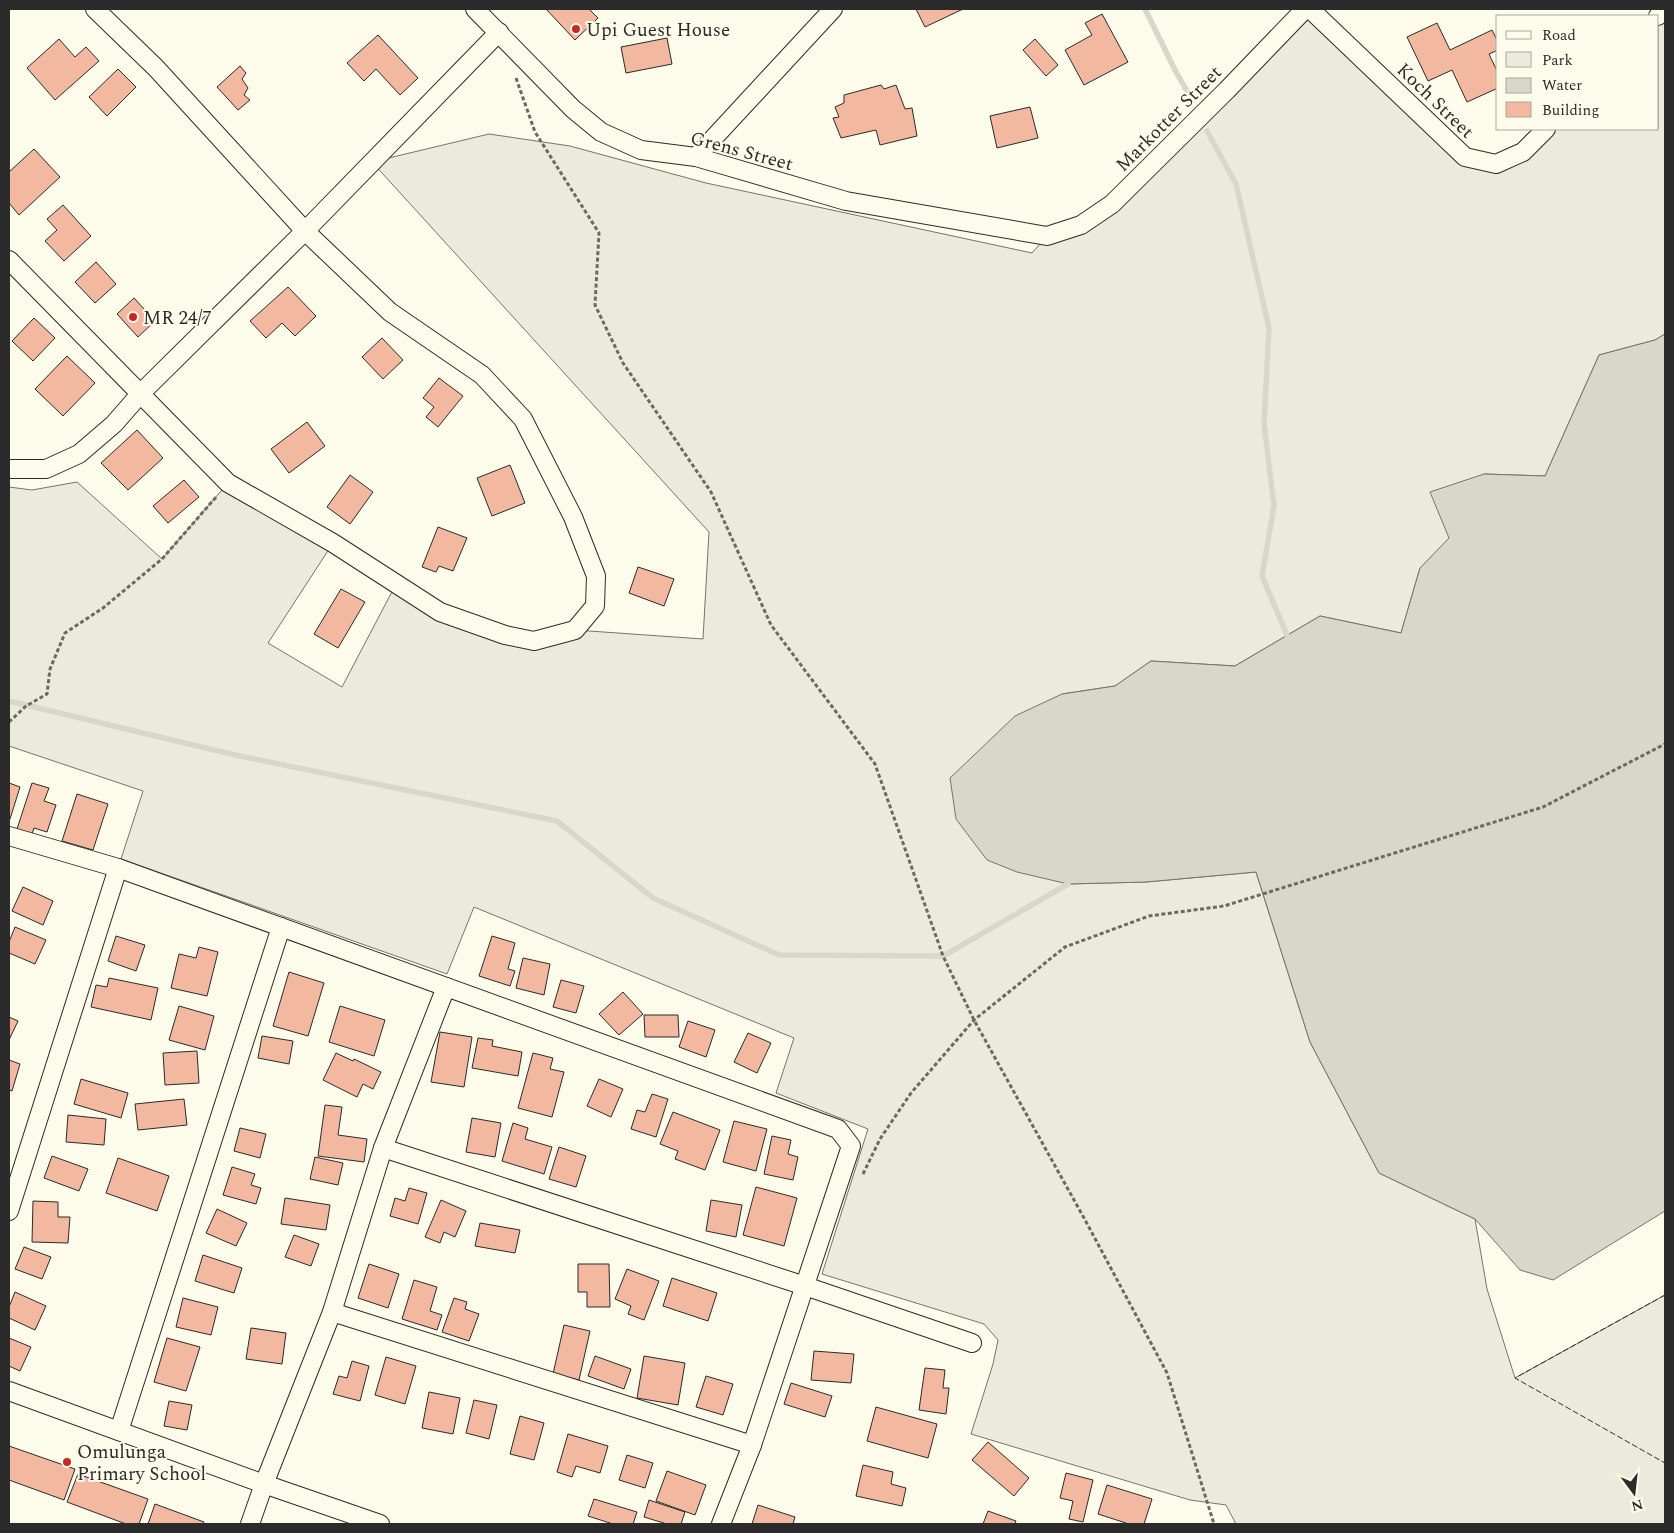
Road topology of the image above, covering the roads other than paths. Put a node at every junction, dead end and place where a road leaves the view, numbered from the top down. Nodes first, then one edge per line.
1 (96, 9) edge
2 (475, 9) edge
3 (833, 9) edge
4 (1305, 9) edge
5 (1310, 9) edge
6 (499, 32) junction
7 (1545, 130) edge
8 (696, 157) junction
9 (305, 231) junction
10 (1047, 236) joint
11 (9, 260) edge
12 (141, 393) junction
13 (9, 468) edge
14 (9, 836) edge
15 (118, 868) junction
16 (281, 927) junction
17 (446, 987) junction
18 (383, 1148) junction
19 (9, 1211) edge
20 (805, 1286) junction
21 (332, 1312) junction
22 (972, 1343) dead end
23 (9, 1390) edge
24 (119, 1431) junction
25 (752, 1445) junction
26 (264, 1484) junction
27 (250, 1524) edge
28 (380, 1524) edge
29 (721, 1524) edge

1 - 9 street
2 - 6 street, Grens Street
3 - 8 street
4 - 10 street, Markotter Street
5 - 7 street, Koch Street
6 - 8 street, Grens Street
6 - 9 street
8 - 10 street, Grens Street
9 - 12 street
9 - 12 street
11 - 12 street
12 - 13 street
14 - 15 street
15 - 16 street
15 - 19 street
16 - 17 street
16 - 24 street
17 - 18 street
17 - 20 street
18 - 20 street
18 - 21 street
20 - 22 street
20 - 25 street
21 - 25 street
21 - 26 street
23 - 24 street
24 - 26 street
25 - 29 street
26 - 27 street
26 - 28 street

